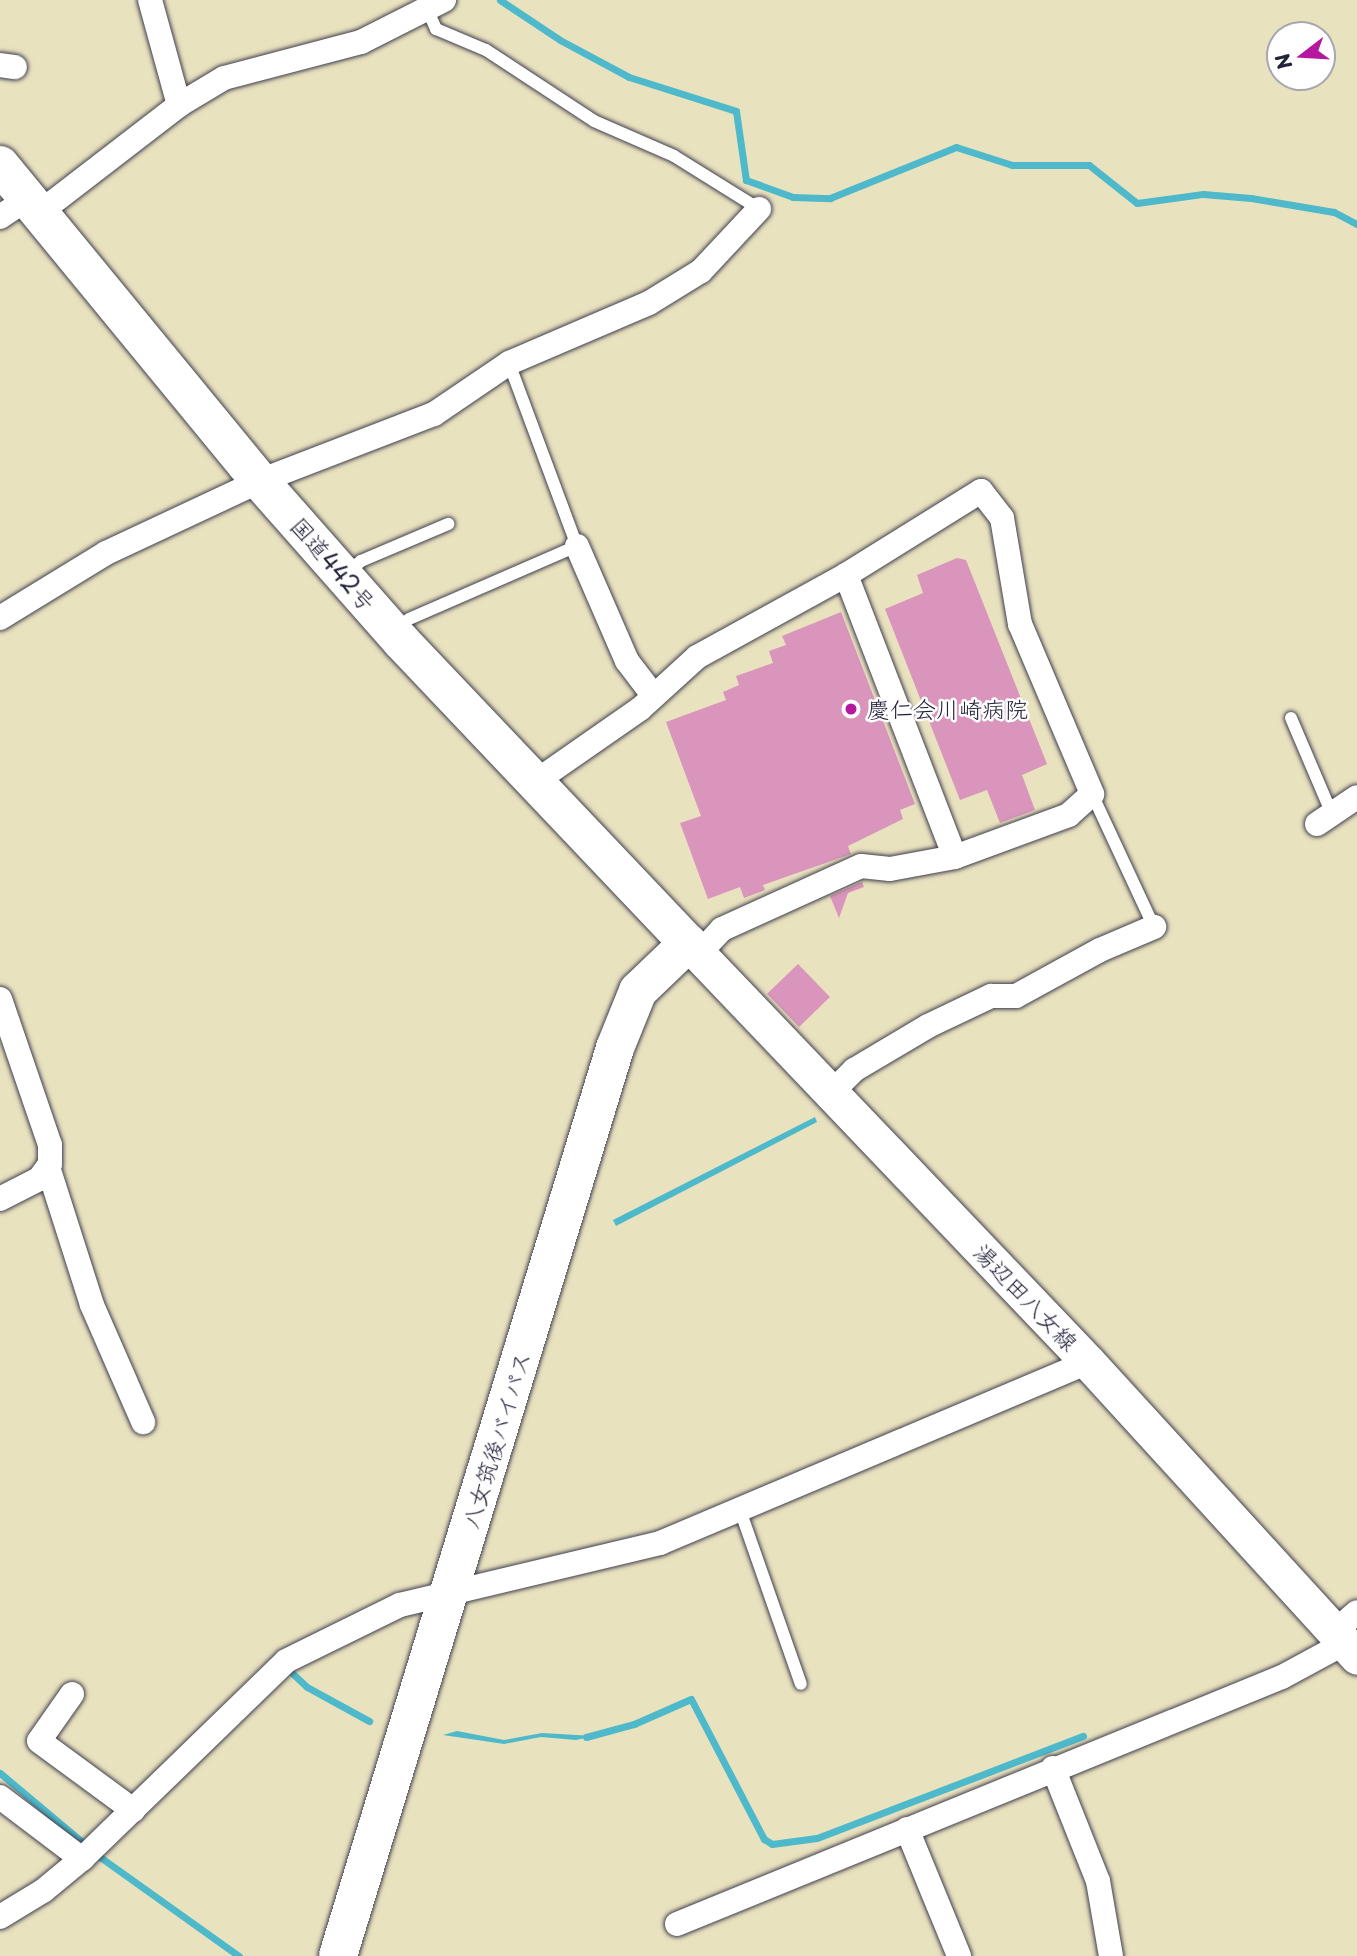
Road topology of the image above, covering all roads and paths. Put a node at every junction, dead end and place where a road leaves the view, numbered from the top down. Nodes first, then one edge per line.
1 (150, 0) edge
2 (436, 6) edge
3 (179, 105) junction
4 (0, 164) edge
5 (759, 209) joint
6 (22, 210) edge
7 (509, 363) junction
8 (260, 481) junction
9 (449, 524) dead end
10 (577, 546) junction
11 (846, 575) junction
12 (344, 576) junction
13 (0, 618) edge
14 (410, 620) dead end
15 (653, 695) junction
16 (1292, 718) dead end
17 (535, 782) junction
18 (1092, 793) junction
19 (1357, 797) edge
20 (1324, 819) joint
21 (955, 857) junction
22 (1154, 927) joint
23 (693, 949) junction
24 (0, 999) edge
25 (831, 1093) junction
26 (48, 1167) junction
27 (0, 1199) edge
28 (1088, 1362) junction
29 (143, 1422) dead end
30 (741, 1513) junction
31 (451, 1590) junction
32 (1348, 1636) edge
33 (801, 1684) dead end
34 (72, 1694) dead end
35 (1053, 1768) junction
36 (0, 1797) edge
37 (133, 1810) junction
38 (907, 1829) junction
39 (88, 1854) junction
40 (0, 1917) edge
41 (677, 1924) dead end
42 (338, 1956) edge
43 (959, 1956) edge
44 (1111, 1956) edge

1 - 3 street
2 - 3 street
2 - 5 lane
3 - 6 street
4 - 6 highway, 国道442号
5 - 7 street
6 - 8 highway, 国道442号
7 - 8 street
7 - 10 lane
8 - 12 highway, 国道442号
8 - 13 street
9 - 12 lane
10 - 14 lane
10 - 15 street
11 - 15 street
11 - 18 street
11 - 21 street
12 - 17 highway, 国道442号
15 - 17 street
16 - 20 lane
17 - 23 highway, 国道442号
18 - 21 street
18 - 22 lane
19 - 20 street
21 - 23 street
22 - 25 street
23 - 25 main road, 湯辺田八女線
23 - 31 highway, 八女筑後バイパス
24 - 26 street
25 - 28 main road, 湯辺田八女線
26 - 27 street
26 - 29 street
28 - 30 street
28 - 32 main road, 湯辺田八女線
30 - 31 street
30 - 33 lane
31 - 37 street
31 - 42 highway, 八女筑後バイパス
32 - 35 street
34 - 37 street
35 - 38 street
35 - 44 street
36 - 39 street
37 - 39 street
38 - 41 street
38 - 43 street
39 - 40 street

